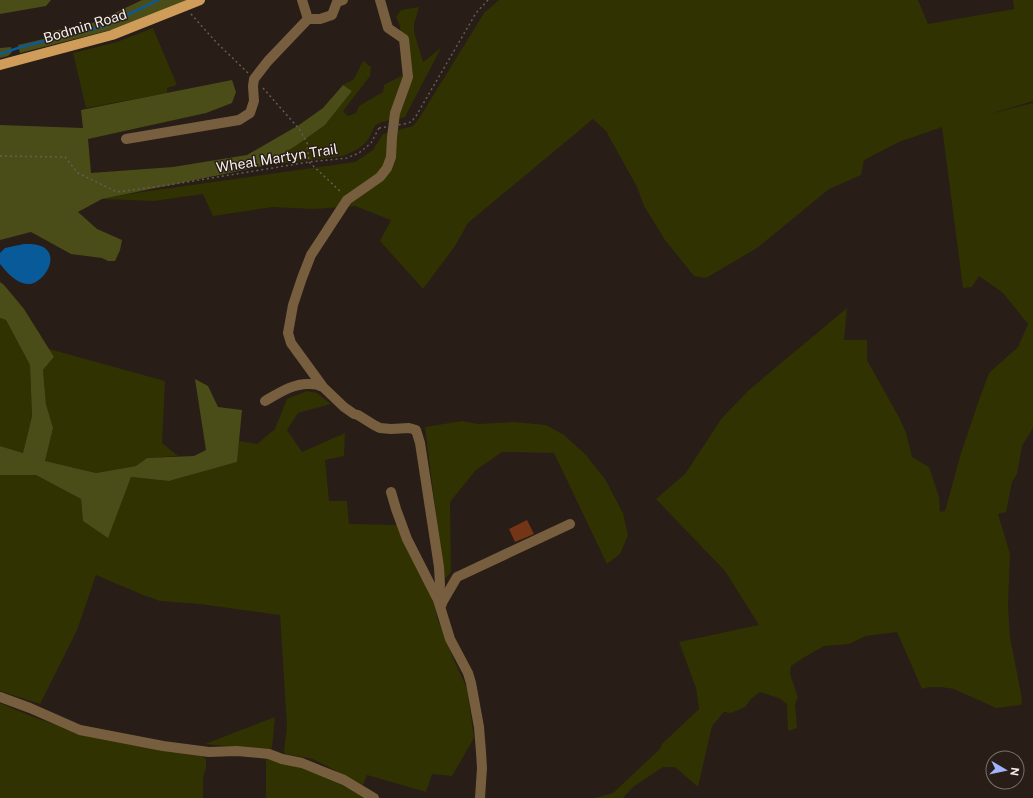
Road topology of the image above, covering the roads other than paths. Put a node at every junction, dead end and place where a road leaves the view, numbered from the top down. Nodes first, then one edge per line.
1 (200, 0) edge
2 (302, 0) edge
3 (343, 0) edge
4 (380, 0) edge
5 (308, 19) junction
6 (0, 65) edge
7 (126, 139) dead end
8 (323, 386) junction
9 (265, 401) dead end
10 (391, 492) dead end
11 (570, 524) dead end
12 (439, 604) junction
13 (0, 697) edge
14 (374, 798) edge
15 (480, 798) edge

1 - 6 main road, Bodmin Road
2 - 5 street
3 - 5 street
4 - 8 street
5 - 7 street
8 - 9 street
8 - 12 street
10 - 12 street
11 - 12 street
12 - 15 street
13 - 14 street

